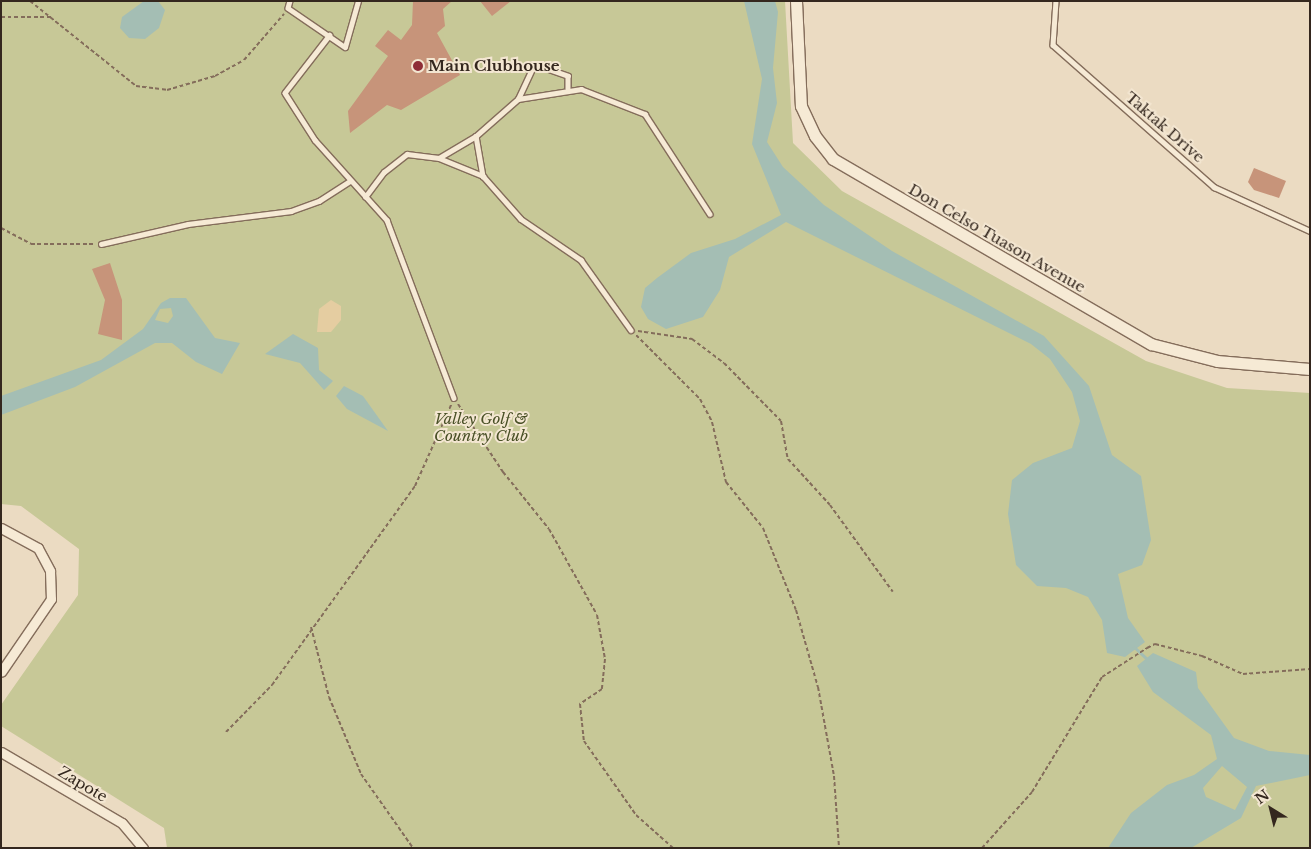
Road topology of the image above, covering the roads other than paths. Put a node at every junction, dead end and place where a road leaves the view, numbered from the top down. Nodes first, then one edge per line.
1 (290, 1) edge
2 (358, 1) edge
3 (796, 1) edge
4 (1056, 1) edge
5 (330, 35) junction
6 (568, 88) junction
7 (518, 99) junction
8 (476, 136) junction
9 (439, 158) junction
10 (483, 176) junction
11 (350, 181) junction
12 (365, 197) junction
13 (710, 214) dead end
14 (1310, 231) edge
15 (101, 244) road end
16 (631, 330) road end
17 (1310, 369) edge
18 (454, 398) road end
19 (1, 528) edge
20 (1, 672) edge
21 (1, 752) edge
22 (143, 848) edge

1 - 5 lane
2 - 5 lane
3 - 17 street, Don Celso Tuason Avenue
4 - 14 lane, Taktak Drive
5 - 11 lane
6 - 7 lane
6 - 7 lane
6 - 13 lane
7 - 8 lane
8 - 9 lane
8 - 10 lane
9 - 10 lane
9 - 12 lane
10 - 16 lane
11 - 12 lane
11 - 15 lane
12 - 18 lane
19 - 20 street
21 - 22 street, Zapote

